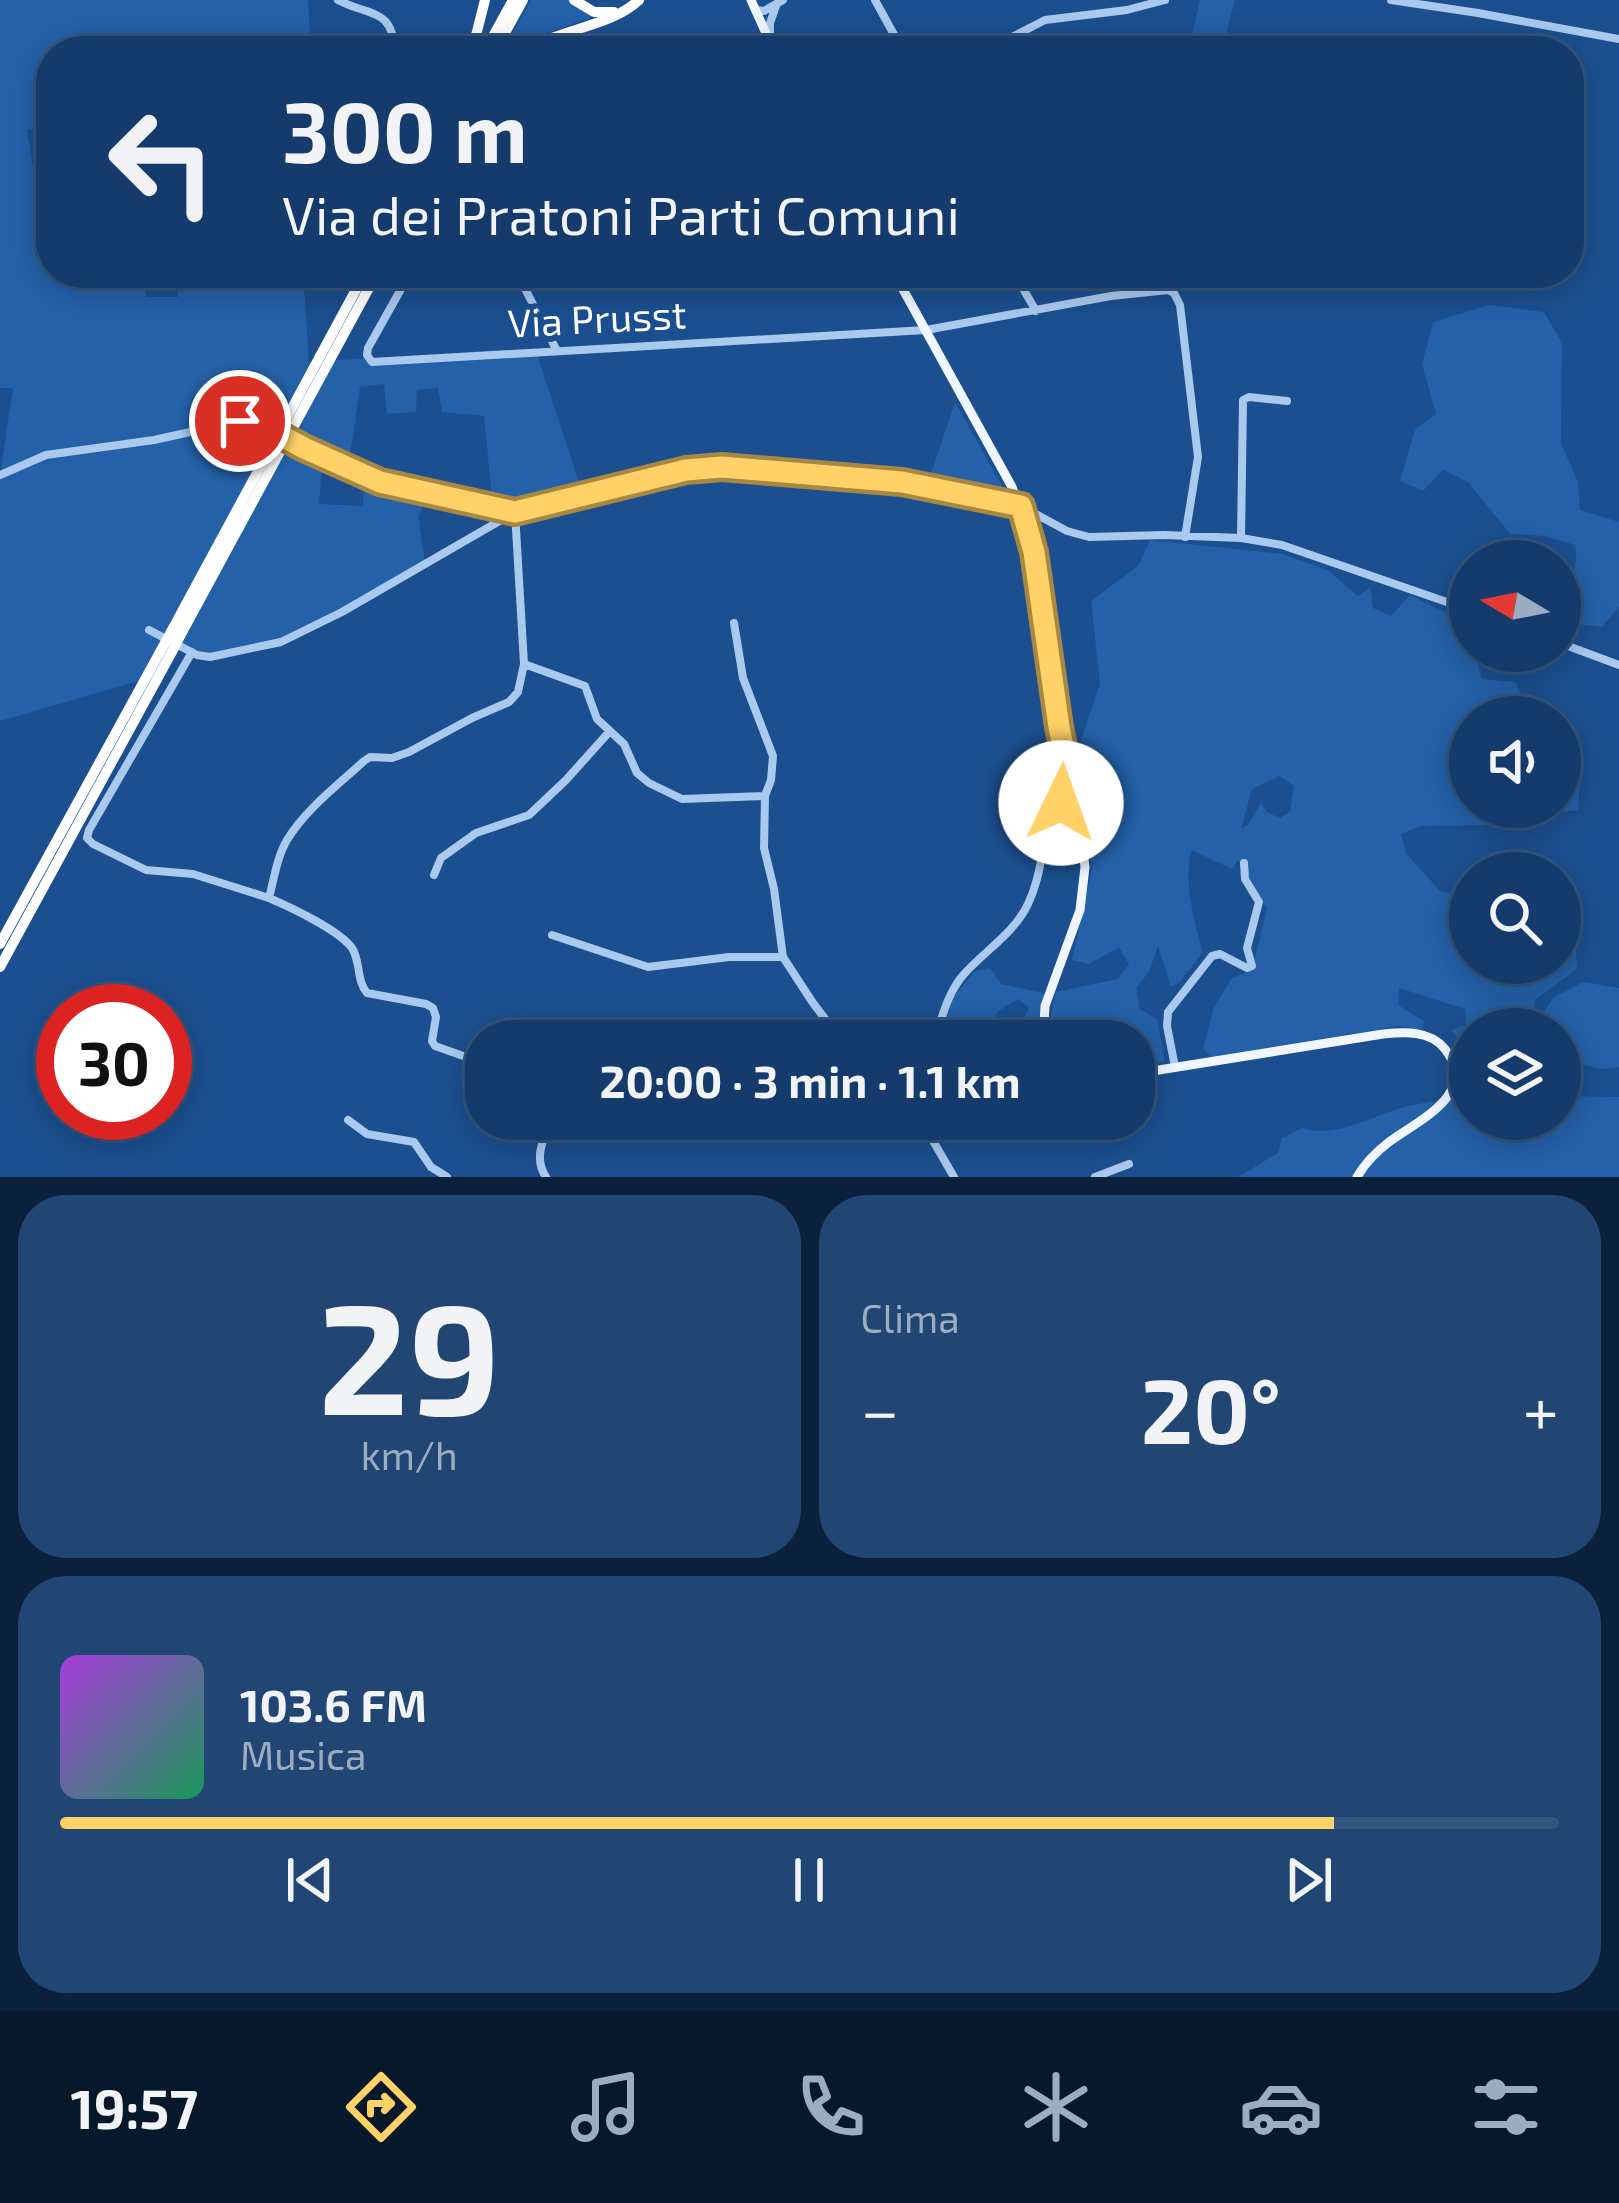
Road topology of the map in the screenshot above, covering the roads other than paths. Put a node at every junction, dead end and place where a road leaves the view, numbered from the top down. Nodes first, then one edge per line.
1 (338, 0) edge
2 (485, 0) edge
3 (513, 0) edge
4 (523, 0) edge
5 (574, 0) edge
6 (875, 0) edge
7 (1165, 0) edge
8 (1390, 0) edge
9 (755, 3) edge
10 (779, 3) edge
11 (634, 4) edge
12 (393, 36) edge
13 (476, 36) edge
14 (493, 36) edge
15 (503, 36) edge
16 (554, 36) edge
17 (768, 36) edge
18 (771, 36) edge
19 (895, 36) edge
20 (1015, 36) edge
21 (1619, 40) edge
22 (357, 288) edge
23 (368, 288) edge
24 (402, 288) edge
25 (526, 288) edge
26 (902, 288) edge
27 (1023, 288) edge
28 (1036, 311) junction
29 (926, 330) junction
30 (557, 351) junction
31 (1287, 401) dead end
32 (0, 475) edge
33 (1021, 506) junction
34 (515, 512) junction
35 (1185, 537) junction
36 (1241, 538) junction
37 (1449, 603) edge
38 (734, 622) dead end
39 (148, 630) dead end
40 (173, 640) junction
41 (1581, 651) edge
42 (192, 652) junction
43 (524, 664) junction
44 (1619, 665) edge
45 (610, 731) junction
46 (1072, 791) junction
47 (765, 796) junction
48 (1244, 862) dead end
49 (434, 874) dead end
50 (269, 898) junction
51 (552, 935) dead end
52 (0, 944) edge
53 (783, 957) junction
54 (0, 967) edge
55 (826, 1020) edge
56 (943, 1020) edge
57 (1042, 1020) edge
58 (465, 1057) edge
59 (1175, 1067) junction
60 (1155, 1070) edge
61 (348, 1120) dead end
62 (544, 1140) edge
63 (931, 1140) edge
64 (1129, 1164) dead end
65 (447, 1177) edge
66 (546, 1177) edge
67 (954, 1177) edge
68 (1095, 1177) edge
69 (1357, 1177) edge

1 - 12 street
2 - 13 highway
3 - 14 highway
4 - 15 highway
5 - 11 highway
6 - 19 street
7 - 20 street
8 - 21 street
9 - 10 street
9 - 17 main road
10 - 18 street
11 - 16 highway
22 - 40 highway
23 - 40 highway
24 - 30 street, Via Prusst
25 - 30 street
26 - 29 main road
27 - 28 street
28 - 29 street, Via Prusst
28 - 35 street, Via Prusst
29 - 30 street, Via Prusst
29 - 33 main road
31 - 36 street
32 - 34 street, bridge
33 - 34 street
33 - 35 street
33 - 46 main road
34 - 42 street
34 - 43 street
35 - 36 street
36 - 37 street
38 - 47 street
39 - 42 street
40 - 52 highway
40 - 54 highway
41 - 44 street
42 - 50 street
43 - 45 street
43 - 50 street
45 - 47 street
45 - 49 street
46 - 56 street
46 - 57 main road
47 - 53 street
48 - 59 street
50 - 58 street
51 - 53 street
53 - 55 street
59 - 60 main road
59 - 69 main road
61 - 65 street
62 - 66 street
63 - 67 street
64 - 68 street

